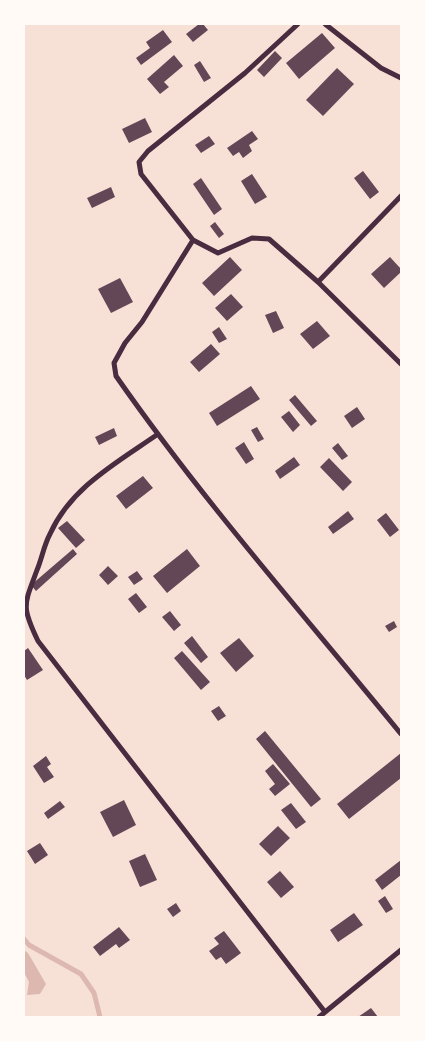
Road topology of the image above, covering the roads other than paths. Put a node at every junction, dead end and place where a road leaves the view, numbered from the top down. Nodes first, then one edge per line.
1 (298, 24) edge
2 (325, 24) edge
3 (401, 78) edge
4 (401, 196) edge
5 (193, 240) junction
6 (318, 282) junction
7 (401, 364) edge
8 (158, 434) junction
9 (401, 734) edge
10 (401, 950) edge
11 (326, 1012) junction
12 (319, 1017) edge

1 - 5 street
2 - 3 street
4 - 6 street
5 - 6 street
5 - 8 street
6 - 7 street
8 - 9 street
8 - 11 street
10 - 11 street
11 - 12 street

